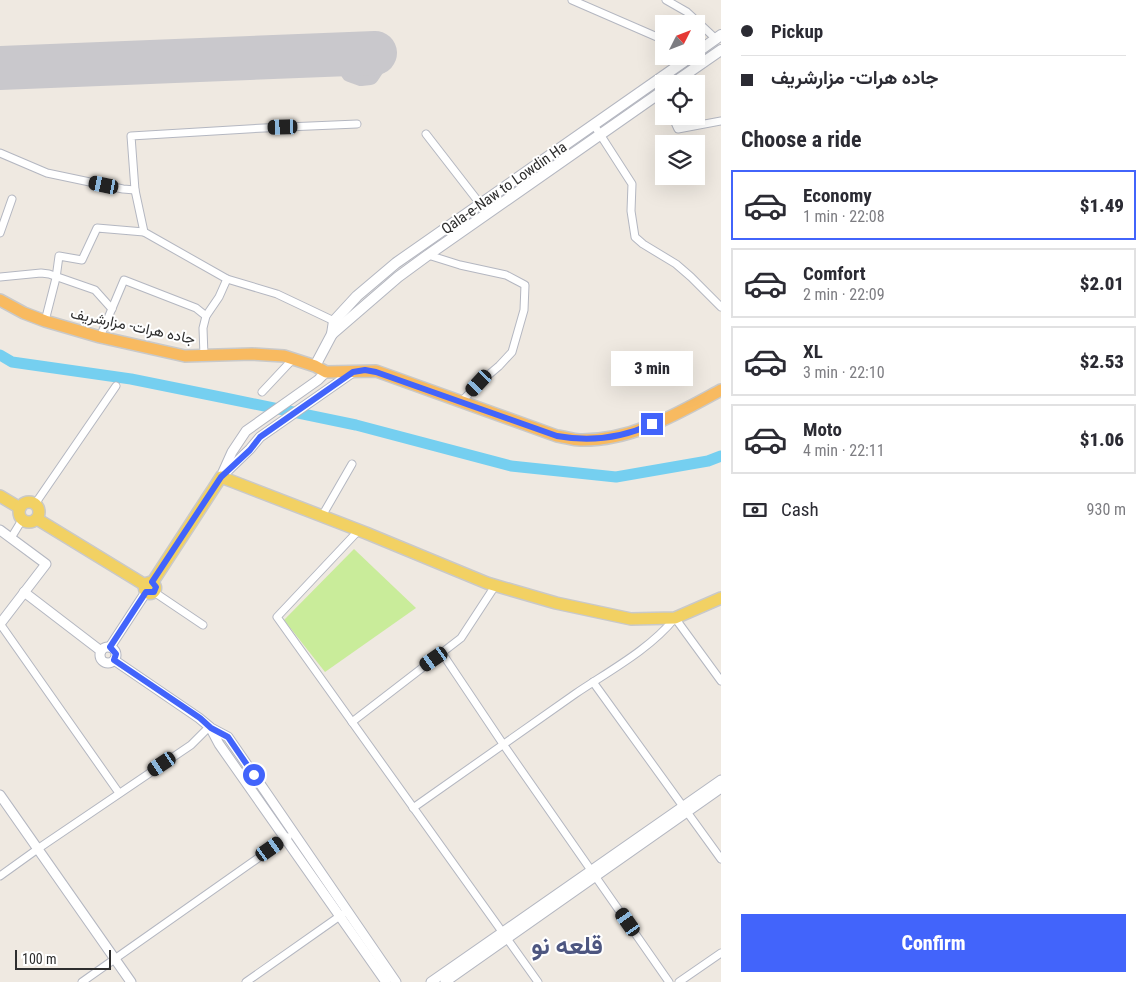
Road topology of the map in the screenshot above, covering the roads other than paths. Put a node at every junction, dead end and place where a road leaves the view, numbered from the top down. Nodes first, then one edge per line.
1 (572, 0) edge
2 (666, 0) edge
3 (655, 36) edge
4 (719, 37) edge
5 (705, 47) edge
6 (721, 50) edge
7 (679, 65) edge
8 (697, 66) joint
9 (684, 75) edge
10 (655, 96) edge
11 (721, 121) edge
12 (357, 124) dead end
13 (705, 124) edge
14 (594, 125) junction
15 (676, 125) edge
16 (700, 125) edge
17 (426, 134) dead end
18 (600, 135) junction
19 (0, 154) edge
20 (135, 190) junction
21 (12, 199) dead end
22 (481, 205) junction
23 (459, 227) junction
24 (144, 232) junction
25 (0, 233) edge
26 (428, 255) junction
27 (0, 277) edge
28 (56, 278) junction
29 (227, 279) junction
30 (0, 300) edge
31 (721, 307) edge
32 (112, 309) junction
33 (206, 316) junction
34 (45, 321) junction
35 (334, 321) junction
36 (332, 334) junction
37 (100, 337) junction
38 (204, 356) junction
39 (293, 359) junction
40 (316, 366) junction
41 (326, 372) junction
42 (353, 372) junction
43 (116, 386) dead end
44 (721, 390) edge
45 (262, 392) dead end
46 (462, 402) junction
47 (352, 464) dead end
48 (221, 477) junction
49 (0, 496) edge
50 (35, 504) junction
51 (20, 508) junction
52 (322, 516) junction
53 (37, 519) junction
54 (22, 520) junction
55 (0, 530) edge
56 (359, 530) junction
57 (11, 538) junction
58 (495, 586) junction
59 (149, 588) junction
60 (24, 592) junction
61 (721, 598) edge
62 (675, 618) junction
63 (0, 625) edge
64 (202, 626) dead end
65 (106, 649) junction
66 (442, 653) junction
67 (114, 660) junction
68 (721, 681) edge
69 (593, 682) junction
70 (352, 722) junction
71 (210, 728) junction
72 (503, 744) junction
73 (721, 780) edge
74 (263, 788) junction
75 (721, 788) edge
76 (119, 793) junction
77 (255, 794) junction
78 (0, 795) edge
79 (413, 808) junction
80 (685, 809) junction
81 (294, 832) junction
82 (286, 838) junction
83 (38, 848) junction
84 (721, 859) edge
85 (594, 874) junction
86 (0, 876) edge
87 (344, 913) junction
88 (505, 936) junction
89 (721, 953) edge
90 (115, 959) junction
91 (82, 982) edge
92 (131, 982) edge
93 (246, 982) edge
94 (386, 982) edge
95 (396, 982) edge
96 (431, 982) edge
97 (445, 982) edge
98 (538, 982) edge
99 (669, 982) edge
100 (679, 982) edge

1 - 3 street
2 - 4 street
4 - 5 main road, Qala-e-Naw to Lowdin Ha
6 - 8 main road
7 - 14 main road, Qala-e-Naw to Lowdin Ha
8 - 9 main road
10 - 18 main road, Qala-e-Naw to Lowdin Ha
11 - 13 street
12 - 20 street
14 - 18 street
14 - 22 main road, Qala-e-Naw to Lowdin Ha
15 - 16 street
17 - 22 street
18 - 23 main road, Qala-e-Naw to Lowdin Ha
18 - 31 street
19 - 20 street
20 - 24 street
21 - 25 street
22 - 23 main road, Qala-e-Naw to Lowdin Ha
23 - 26 main road, Qala-e-Naw to Lowdin Ha
23 - 35 main road, Qala-e-Naw to Lowdin Ha
24 - 28 street
24 - 29 street
26 - 36 main road, Qala-e-Naw to Lowdin Ha
26 - 46 street
27 - 28 street
28 - 32 street
28 - 34 street
29 - 33 street
29 - 35 street
30 - 34 highway, جاده هرات- مزارشریف
32 - 33 street
32 - 37 street
33 - 38 street
34 - 37 highway, جاده هرات- مزارشریف
35 - 36 main road, Qala-e-Naw to Lowdin Ha
36 - 40 main road, Qala-e-Naw to Lowdin Ha
37 - 38 highway, جاده هرات- مزارشریف
38 - 39 highway, جاده هرات- مزارشریف
39 - 40 highway, جاده هرات- مزارشریف
39 - 45 street
40 - 41 highway, جاده هرات- مزارشریف
41 - 42 highway
41 - 48 street
42 - 46 highway
42 - 48 street
43 - 50 street
44 - 46 highway
47 - 52 street
48 - 52 main road
48 - 59 main road
49 - 51 main road
50 - 51 main road
50 - 53 main road
51 - 54 main road
52 - 56 main road
53 - 54 main road
53 - 59 main road
54 - 57 street
55 - 57 street
56 - 58 main road
56 - 70 street
57 - 60 street
58 - 62 main road
58 - 66 street
59 - 64 street
59 - 65 street
60 - 63 street
60 - 65 street
61 - 62 main road
62 - 68 street
62 - 69 street
63 - 76 street
65 - 67 street
65 - 67 street
66 - 70 street
66 - 72 street
67 - 71 street
69 - 72 street
69 - 80 street
70 - 79 street
71 - 74 street
71 - 76 street
71 - 77 street
72 - 79 street
72 - 85 street
73 - 80 street
74 - 77 street
74 - 81 street
75 - 80 street
76 - 83 street
77 - 82 street
78 - 83 street
79 - 88 street
80 - 84 street
80 - 85 street
81 - 82 street
81 - 87 street
82 - 87 street
82 - 90 street
83 - 86 street
83 - 90 street
85 - 88 street
85 - 99 street
87 - 93 street
87 - 94 street
87 - 95 street
88 - 96 street
88 - 97 street
88 - 98 street
89 - 100 street
90 - 91 street
90 - 92 street

